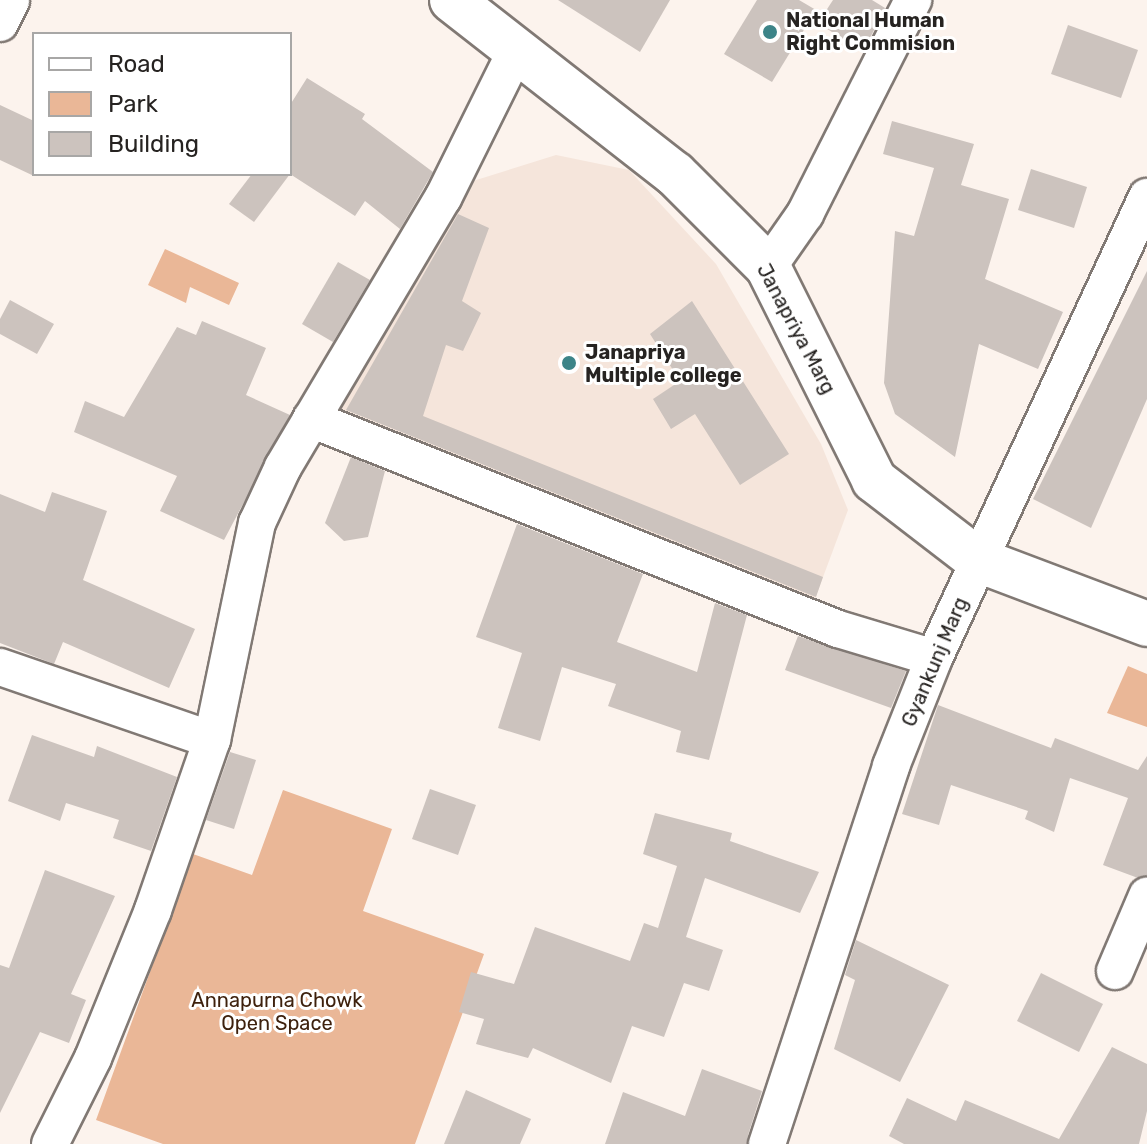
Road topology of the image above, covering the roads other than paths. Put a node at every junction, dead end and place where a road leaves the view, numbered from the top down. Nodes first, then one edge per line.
1 (11, 0) edge
2 (452, 0) edge
3 (913, 0) edge
4 (0, 23) edge
5 (517, 49) junction
6 (1147, 197) edge
7 (768, 267) junction
8 (311, 419) junction
9 (978, 560) junction
10 (1147, 624) edge
11 (934, 658) junction
12 (0, 667) edge
13 (212, 740) junction
14 (1147, 896) edge
15 (1115, 971) dead end
16 (50, 1144) edge
17 (767, 1144) edge

1 - 4 street
2 - 5 main road, Janapriya Marg
3 - 7 street
5 - 7 main road, Janapriya Marg
5 - 8 street
6 - 9 street, Gyankunj Marg
7 - 9 main road, Janapriya Marg
8 - 11 street
8 - 13 street
9 - 10 main road, Janapriya Marg
9 - 11 street, Gyankunj Marg
11 - 17 street, Gyankunj Marg
12 - 13 street
13 - 16 street
14 - 15 street

